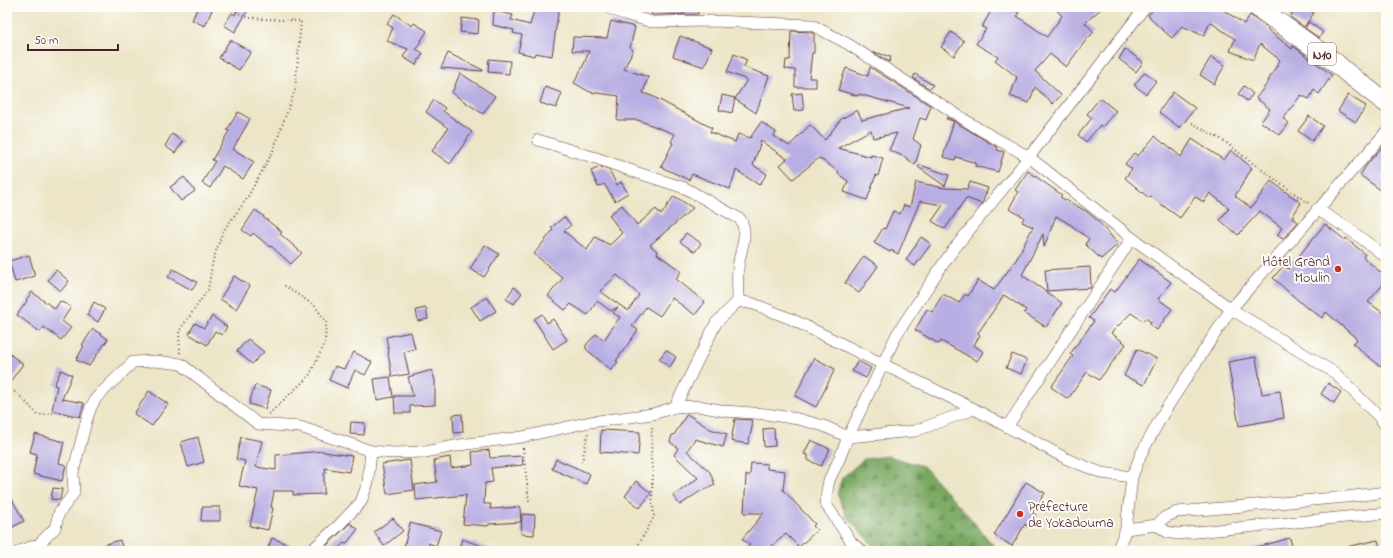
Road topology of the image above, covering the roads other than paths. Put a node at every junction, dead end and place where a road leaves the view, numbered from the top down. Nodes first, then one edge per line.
1 (606, 7) edge
2 (1145, 7) edge
3 (1257, 7) edge
4 (1386, 103) edge
5 (1386, 132) edge
6 (538, 140) dead end
7 (1028, 157) junction
8 (1318, 209) junction
9 (1132, 238) junction
10 (1386, 257) edge
11 (738, 301) junction
12 (1231, 309) junction
13 (883, 364) junction
14 (674, 407) junction
15 (974, 409) junction
16 (1386, 426) edge
17 (1007, 427) junction
18 (848, 437) junction
19 (371, 451) junction
20 (1132, 477) junction
21 (1386, 492) edge
22 (1386, 513) edge
23 (1157, 525) junction
24 (1126, 529) junction
25 (20, 551) edge
26 (311, 551) edge
27 (862, 551) edge
28 (1117, 551) edge

1 - 7 street
2 - 7 street
3 - 4 highway, N10
5 - 8 street
6 - 11 street
7 - 9 street
7 - 13 street
8 - 10 street
8 - 12 street
9 - 12 street
9 - 17 street
11 - 13 street
11 - 14 street
12 - 16 street
12 - 20 street
13 - 15 street
13 - 18 street
14 - 18 street
14 - 19 street
15 - 17 street
15 - 18 street
17 - 20 street
18 - 27 street
19 - 25 street
19 - 26 street
20 - 24 street
21 - 23 street
22 - 23 street
23 - 24 street
24 - 28 street

